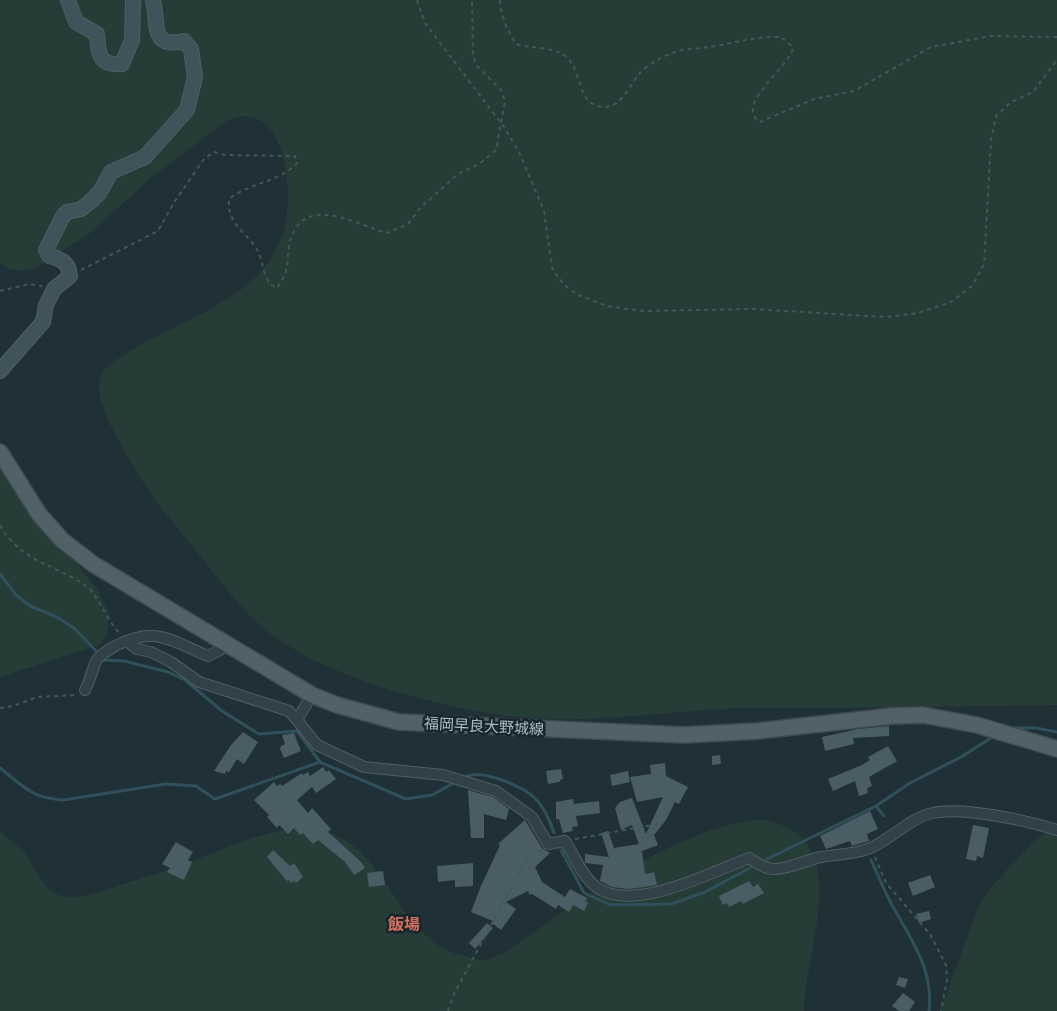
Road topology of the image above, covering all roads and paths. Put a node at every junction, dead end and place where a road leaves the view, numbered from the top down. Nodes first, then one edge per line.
1 (68, 0) edge
2 (133, 0) edge
3 (153, 0) edge
4 (417, 0) edge
5 (472, 0) edge
6 (500, 0) edge
7 (1057, 38) edge
8 (1057, 60) edge
9 (502, 124) junction
10 (70, 276) junction
11 (54, 289) junction
12 (0, 291) edge
13 (0, 371) edge
14 (0, 452) edge
15 (0, 525) edge
16 (127, 641) junction
17 (224, 642) junction
18 (85, 690) joint
19 (312, 695) junction
20 (0, 708) edge
21 (297, 720) junction
22 (1057, 749) edge
23 (658, 824) dead end
24 (1057, 830) edge
25 (565, 841) junction
26 (548, 844) junction
27 (871, 848) junction
28 (448, 1011) edge
29 (941, 1011) edge

1 - 2 main road
3 - 10 main road
4 - 9 path
5 - 9 path
6 - 7 path
8 - 9 path
9 - 10 path
10 - 11 main road
11 - 12 path
11 - 13 main road
14 - 17 main road, 福岡早良大野城線
15 - 16 path
16 - 17 street
16 - 18 street
16 - 21 street
17 - 19 main road, 福岡早良大野城線
18 - 20 path
19 - 21 street
19 - 22 main road, 福岡早良大野城線
21 - 26 street
23 - 25 path
24 - 27 street
25 - 26 street
25 - 27 street
26 - 28 path
27 - 29 path

